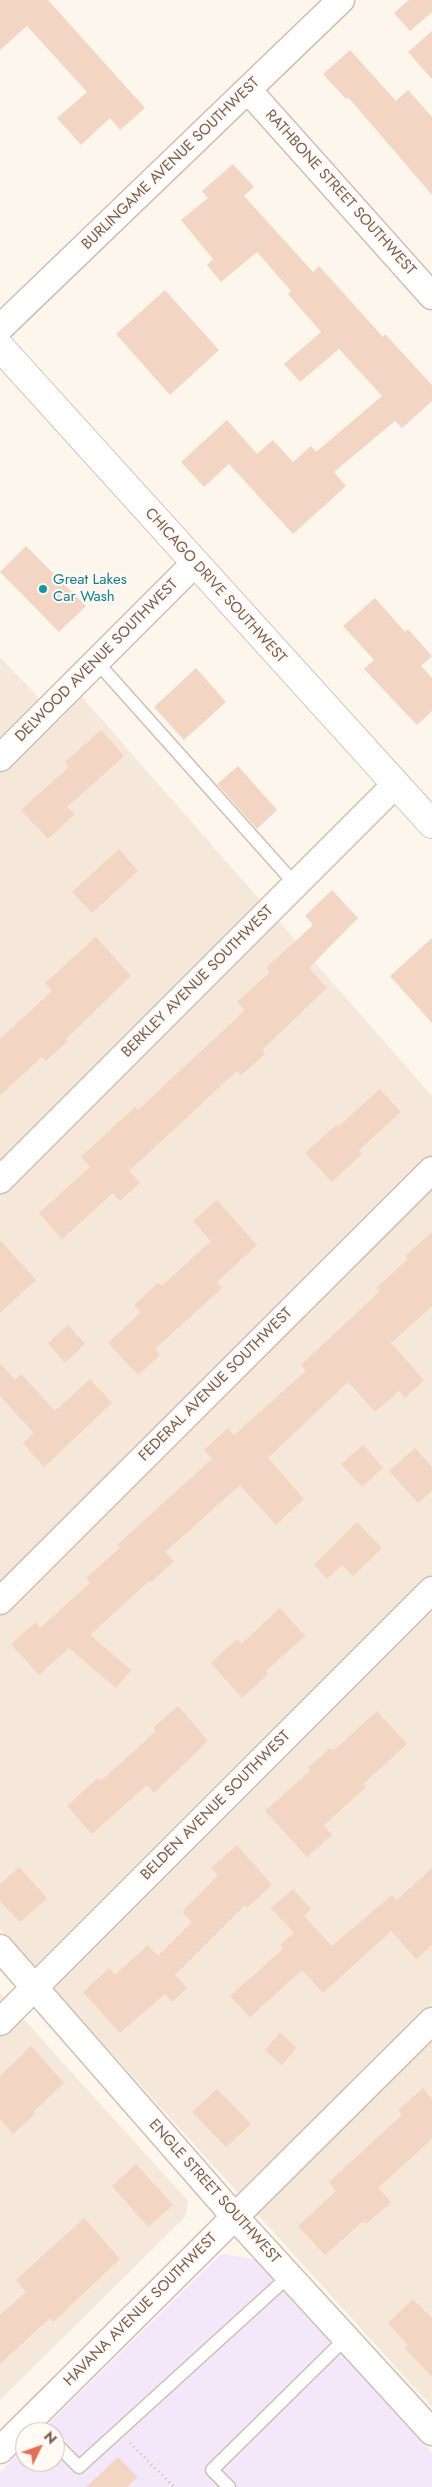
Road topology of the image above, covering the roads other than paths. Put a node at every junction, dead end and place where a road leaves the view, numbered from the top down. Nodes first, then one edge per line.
1 (341, 0) edge
2 (248, 90) junction
3 (432, 296) edge
4 (0, 328) edge
5 (0, 347) edge
6 (195, 563) junction
7 (96, 661) junction
8 (0, 758) edge
9 (396, 784) junction
10 (432, 824) edge
11 (295, 884) junction
12 (432, 1170) edge
13 (0, 1180) edge
14 (432, 1590) edge
15 (0, 1601) edge
16 (0, 1948) edge
17 (35, 1987) junction
18 (432, 2021) edge
19 (0, 2022) edge
20 (235, 2217) junction
21 (289, 2276) junction
22 (346, 2338) junction
23 (41, 2422) edge
24 (432, 2432) edge
25 (15, 2440) edge
26 (0, 2450) edge
27 (65, 2453) edge
28 (229, 2487) edge

1 - 2 street, BURLINGAME AVENUE SOUTHWEST
2 - 3 street, RATHBONE STREET SOUTHWEST
2 - 4 street, BURLINGAME AVENUE SOUTHWEST
5 - 6 main road, CHICAGO DRIVE SOUTHWEST
6 - 7 street, DELWOOD AVENUE SOUTHWEST
6 - 9 main road, CHICAGO DRIVE SOUTHWEST
7 - 8 street, DELWOOD AVENUE SOUTHWEST
7 - 11 lane
9 - 10 main road, CHICAGO DRIVE SOUTHWEST
9 - 11 street, BERKLEY AVENUE SOUTHWEST
11 - 13 street, BERKLEY AVENUE SOUTHWEST
12 - 15 street, FEDERAL AVENUE SOUTHWEST
14 - 17 street, BELDEN AVENUE SOUTHWEST
16 - 17 street, ENGLE STREET SOUTHWEST
17 - 19 street, BELDEN AVENUE SOUTHWEST
17 - 20 street, ENGLE STREET SOUTHWEST
18 - 20 street, HAVANA AVENUE SOUTHWEST
20 - 21 street, ENGLE STREET SOUTHWEST
20 - 23 street, HAVANA AVENUE SOUTHWEST
21 - 22 street, ENGLE STREET SOUTHWEST
21 - 27 lane
22 - 24 street, ENGLE STREET SOUTHWEST
22 - 28 lane
25 - 26 street, HAVANA AVENUE SOUTHWEST

